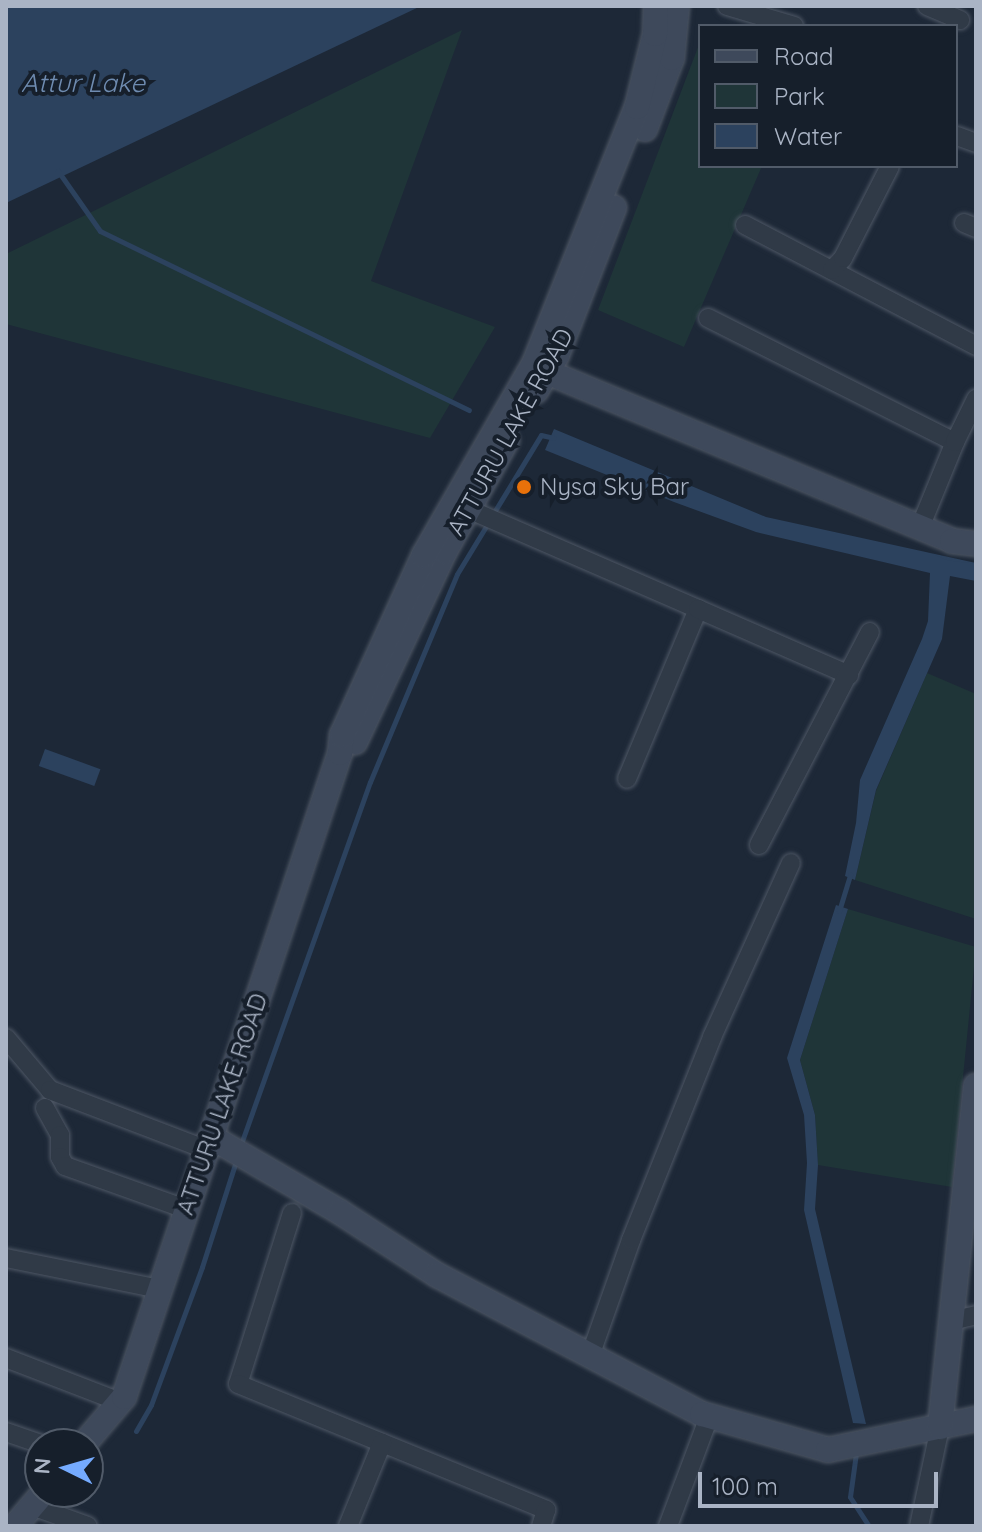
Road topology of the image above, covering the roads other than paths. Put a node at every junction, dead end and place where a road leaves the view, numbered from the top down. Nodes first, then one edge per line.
1 (656, 6) edge
2 (677, 6) edge
3 (727, 6) edge
4 (927, 6) edge
5 (960, 19) edge
6 (787, 24) edge
7 (889, 168) edge
8 (745, 225) dead end
9 (832, 270) junction
10 (708, 318) dead end
11 (976, 346) edge
12 (547, 372) junction
13 (976, 399) edge
14 (955, 442) junction
15 (460, 505) junction
16 (921, 525) junction
17 (976, 544) edge
18 (698, 609) junction
19 (870, 632) dead end
20 (849, 675) junction
21 (627, 779) dead end
22 (759, 845) dead end
23 (791, 863) dead end
24 (6, 1038) edge
25 (976, 1086) edge
26 (45, 1108) dead end
27 (209, 1144) junction
28 (180, 1207) dead end
29 (292, 1213) dead end
30 (6, 1258) edge
31 (160, 1289) junction
32 (976, 1315) edge
33 (951, 1321) junction
34 (590, 1356) junction
35 (6, 1358) edge
36 (120, 1402) junction
37 (709, 1417) junction
38 (976, 1419) edge
39 (940, 1427) junction
40 (98, 1428) edge
41 (382, 1443) junction
42 (24, 1511) edge
43 (88, 1526) edge
44 (348, 1526) edge
45 (541, 1526) edge
46 (668, 1526) edge
47 (919, 1526) edge

1 - 15 street, ATTURU LAKE ROAD
2 - 12 street, ATTURU LAKE ROAD
3 - 6 street
4 - 5 street
7 - 9 street
8 - 9 street
9 - 11 street
10 - 14 street
12 - 15 street, ATTURU LAKE ROAD
12 - 16 street
13 - 14 street
14 - 16 street
15 - 18 street
15 - 27 street, ATTURU LAKE ROAD
16 - 17 street
18 - 20 street
18 - 21 street
19 - 20 street
20 - 22 street
23 - 34 street
24 - 27 street
25 - 33 street
26 - 28 street
27 - 31 street, ATTURU LAKE ROAD
27 - 34 street
29 - 41 street
30 - 31 street
31 - 36 street, ATTURU LAKE ROAD
32 - 33 street
33 - 39 street
34 - 37 street
35 - 36 street
36 - 40 street, ATTURU LAKE ROAD
37 - 39 street
37 - 46 street
38 - 39 street
39 - 47 street
41 - 44 street
41 - 45 street
42 - 43 street

